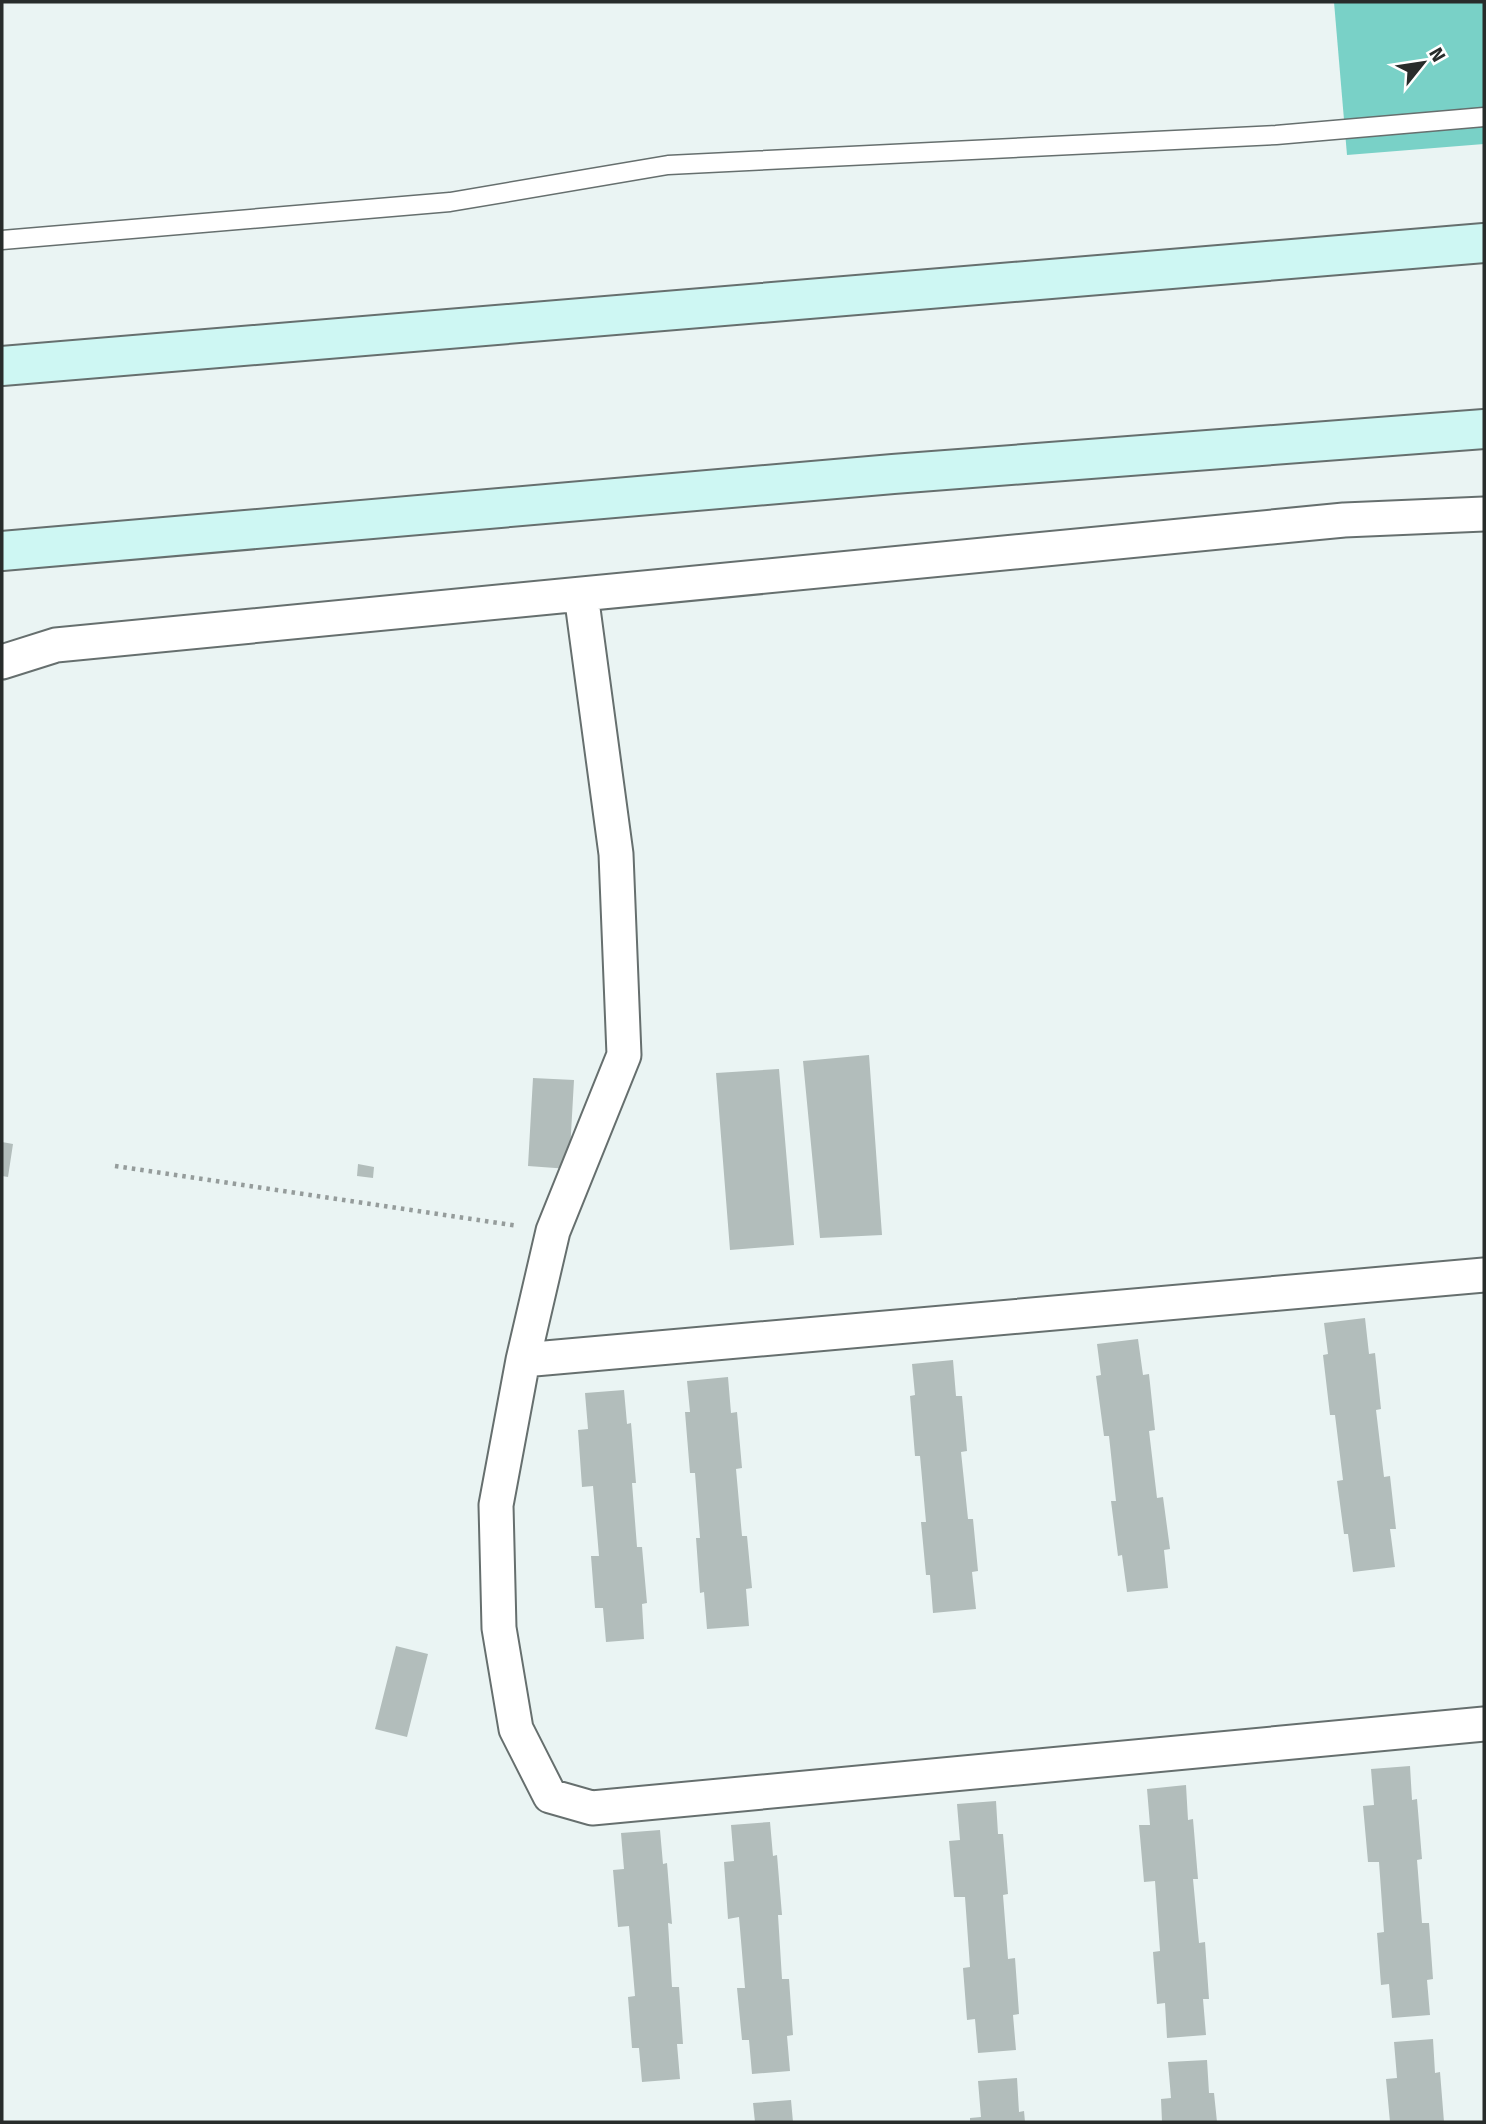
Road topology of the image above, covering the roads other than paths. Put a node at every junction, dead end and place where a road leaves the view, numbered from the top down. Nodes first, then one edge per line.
1 (1484, 117) edge
2 (2, 240) edge
3 (1484, 243) edge
4 (2, 366) edge
5 (1484, 429) edge
6 (1484, 514) edge
7 (2, 551) edge
8 (581, 594) junction
9 (2, 662) edge
10 (1484, 1275) edge
11 (523, 1360) junction
12 (1484, 1724) edge

1 - 2 lane
3 - 4 main road
5 - 7 main road
6 - 8 street
8 - 9 street
8 - 11 street
10 - 11 street
11 - 12 street

